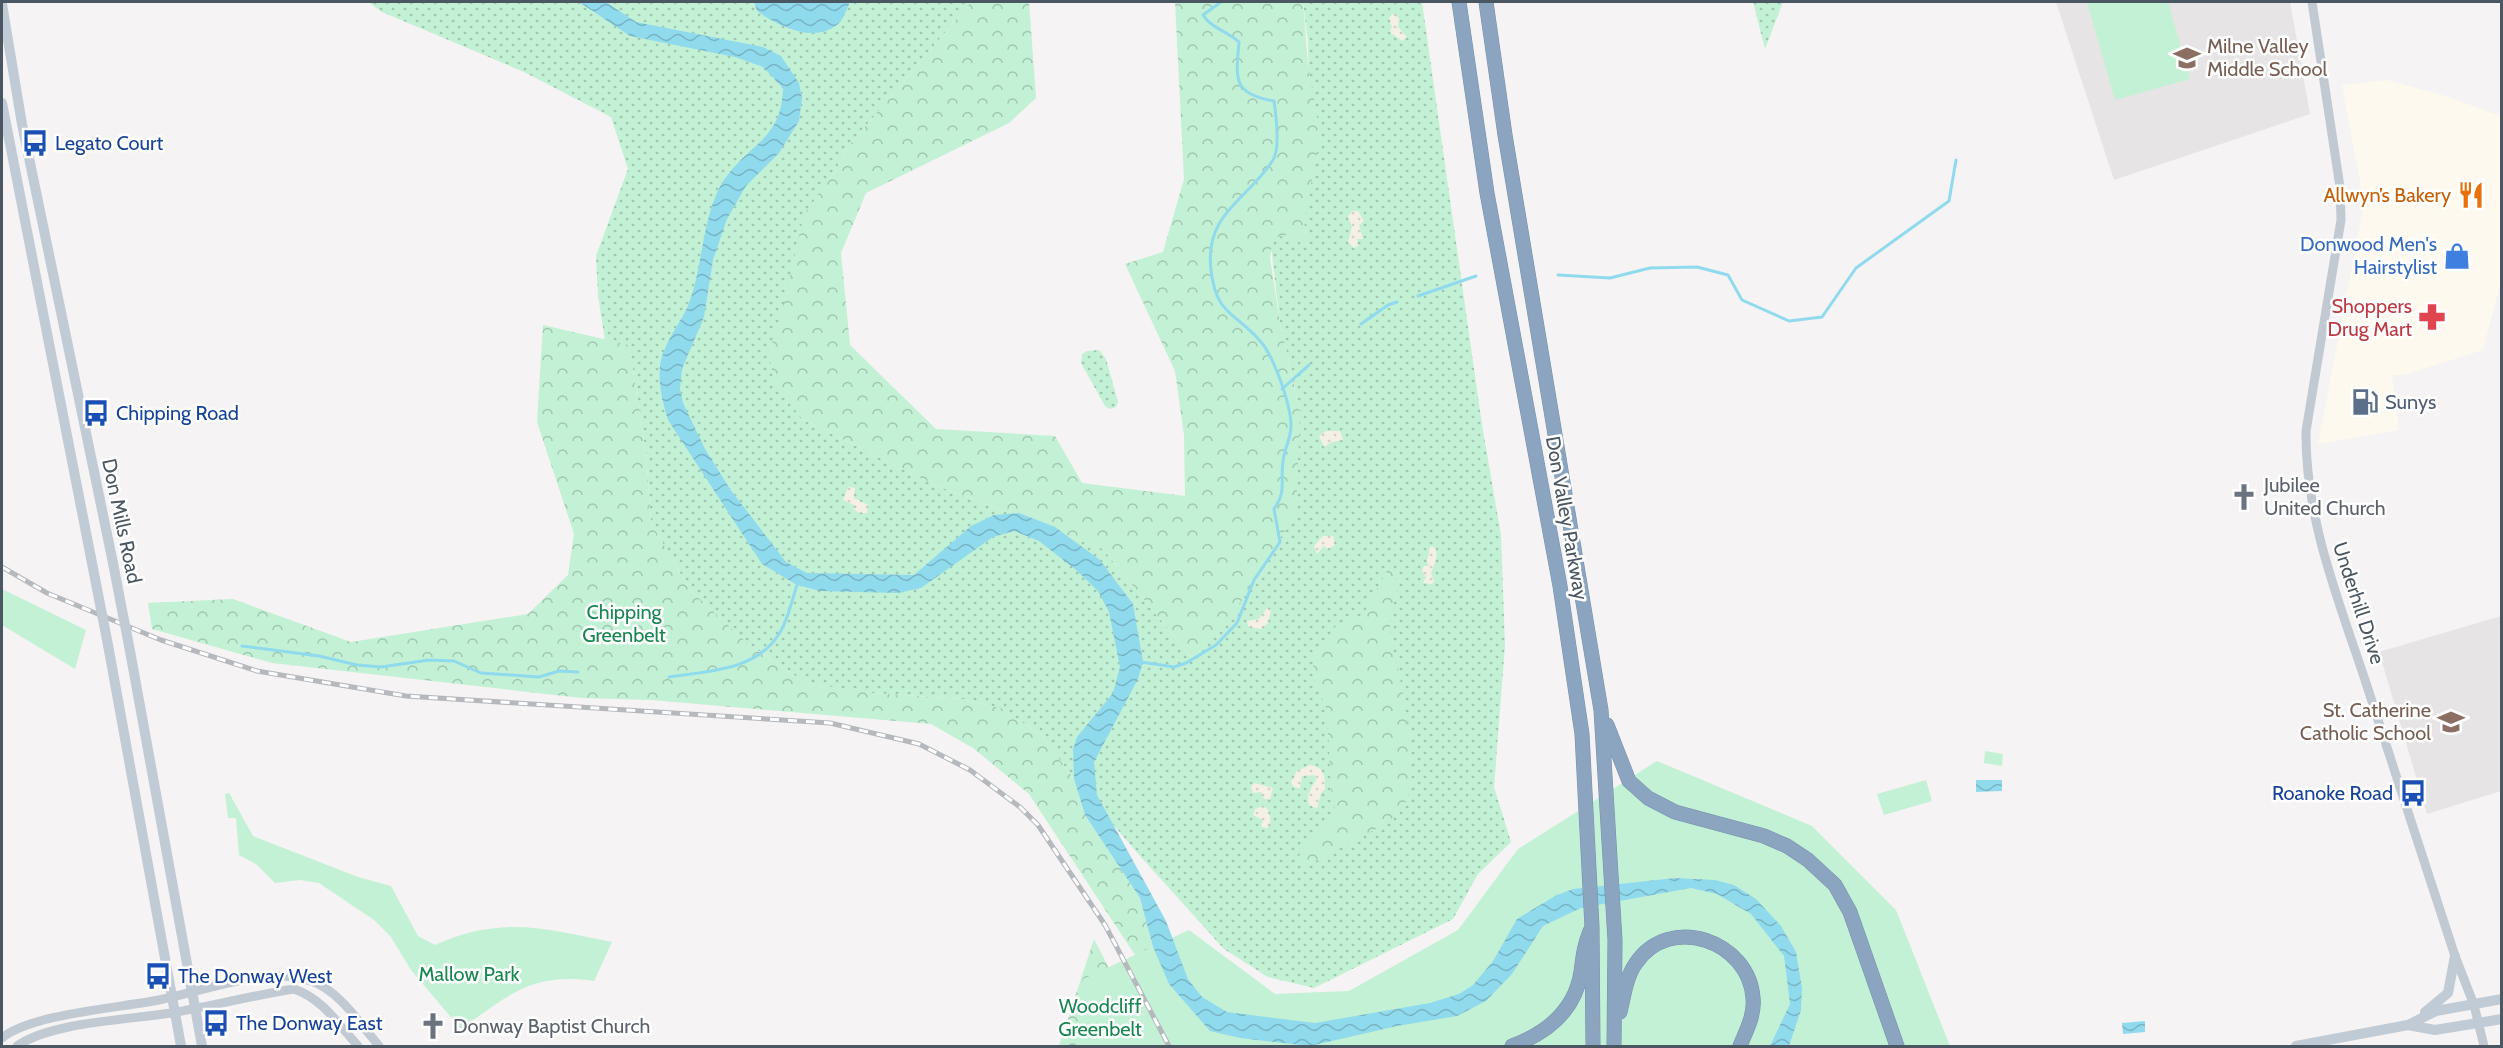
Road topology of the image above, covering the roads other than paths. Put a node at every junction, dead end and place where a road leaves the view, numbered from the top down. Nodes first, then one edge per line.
1 (1459, 2) edge
2 (1486, 2) edge
3 (2312, 2) edge
4 (2, 4) edge
5 (5, 46) edge
6 (2, 103) edge
7 (1601, 710) junction
8 (1592, 927) junction
9 (2455, 956) junction
10 (191, 992) junction
11 (171, 997) junction
12 (2502, 999) edge
13 (2474, 1005) junction
14 (195, 1008) junction
15 (175, 1012) junction
16 (2502, 1019) edge
17 (2479, 1024) junction
18 (2408, 1025) junction
19 (2, 1038) edge
20 (1614, 1042) edge
21 (17, 1047) edge
22 (181, 1047) edge
23 (202, 1047) edge
24 (358, 1047) edge
25 (379, 1047) edge
26 (1512, 1047) edge
27 (1593, 1047) edge
28 (1740, 1047) edge
29 (1897, 1047) edge
30 (2296, 1047) edge
31 (2484, 1047) edge

1 - 8 highway, Don Valley Parkway
2 - 7 highway, Don Valley Parkway
3 - 9 street, Underhill Drive
4 - 5 main road, Don Mills Road
5 - 10 main road, Don Mills Road, bridge
6 - 11 main road, Don Mills Road, bridge
7 - 20 highway, Don Valley Parkway
7 - 29 highway
8 - 26 highway
8 - 27 highway, Don Valley Parkway
9 - 13 street, Underhill Drive
9 - 18 main road
10 - 11 street
10 - 14 main road, Don Mills Road
10 - 25 street
11 - 15 main road, Don Mills Road
11 - 19 street
12 - 13 main road
13 - 17 street, Underhill Drive
13 - 18 main road
14 - 15 street
14 - 23 main road, Don Mills Road
14 - 24 street
15 - 21 street
15 - 22 main road, Don Mills Road
16 - 17 main road
17 - 18 main road
17 - 31 street, Underhill Drive
18 - 30 main road
20 - 28 highway

